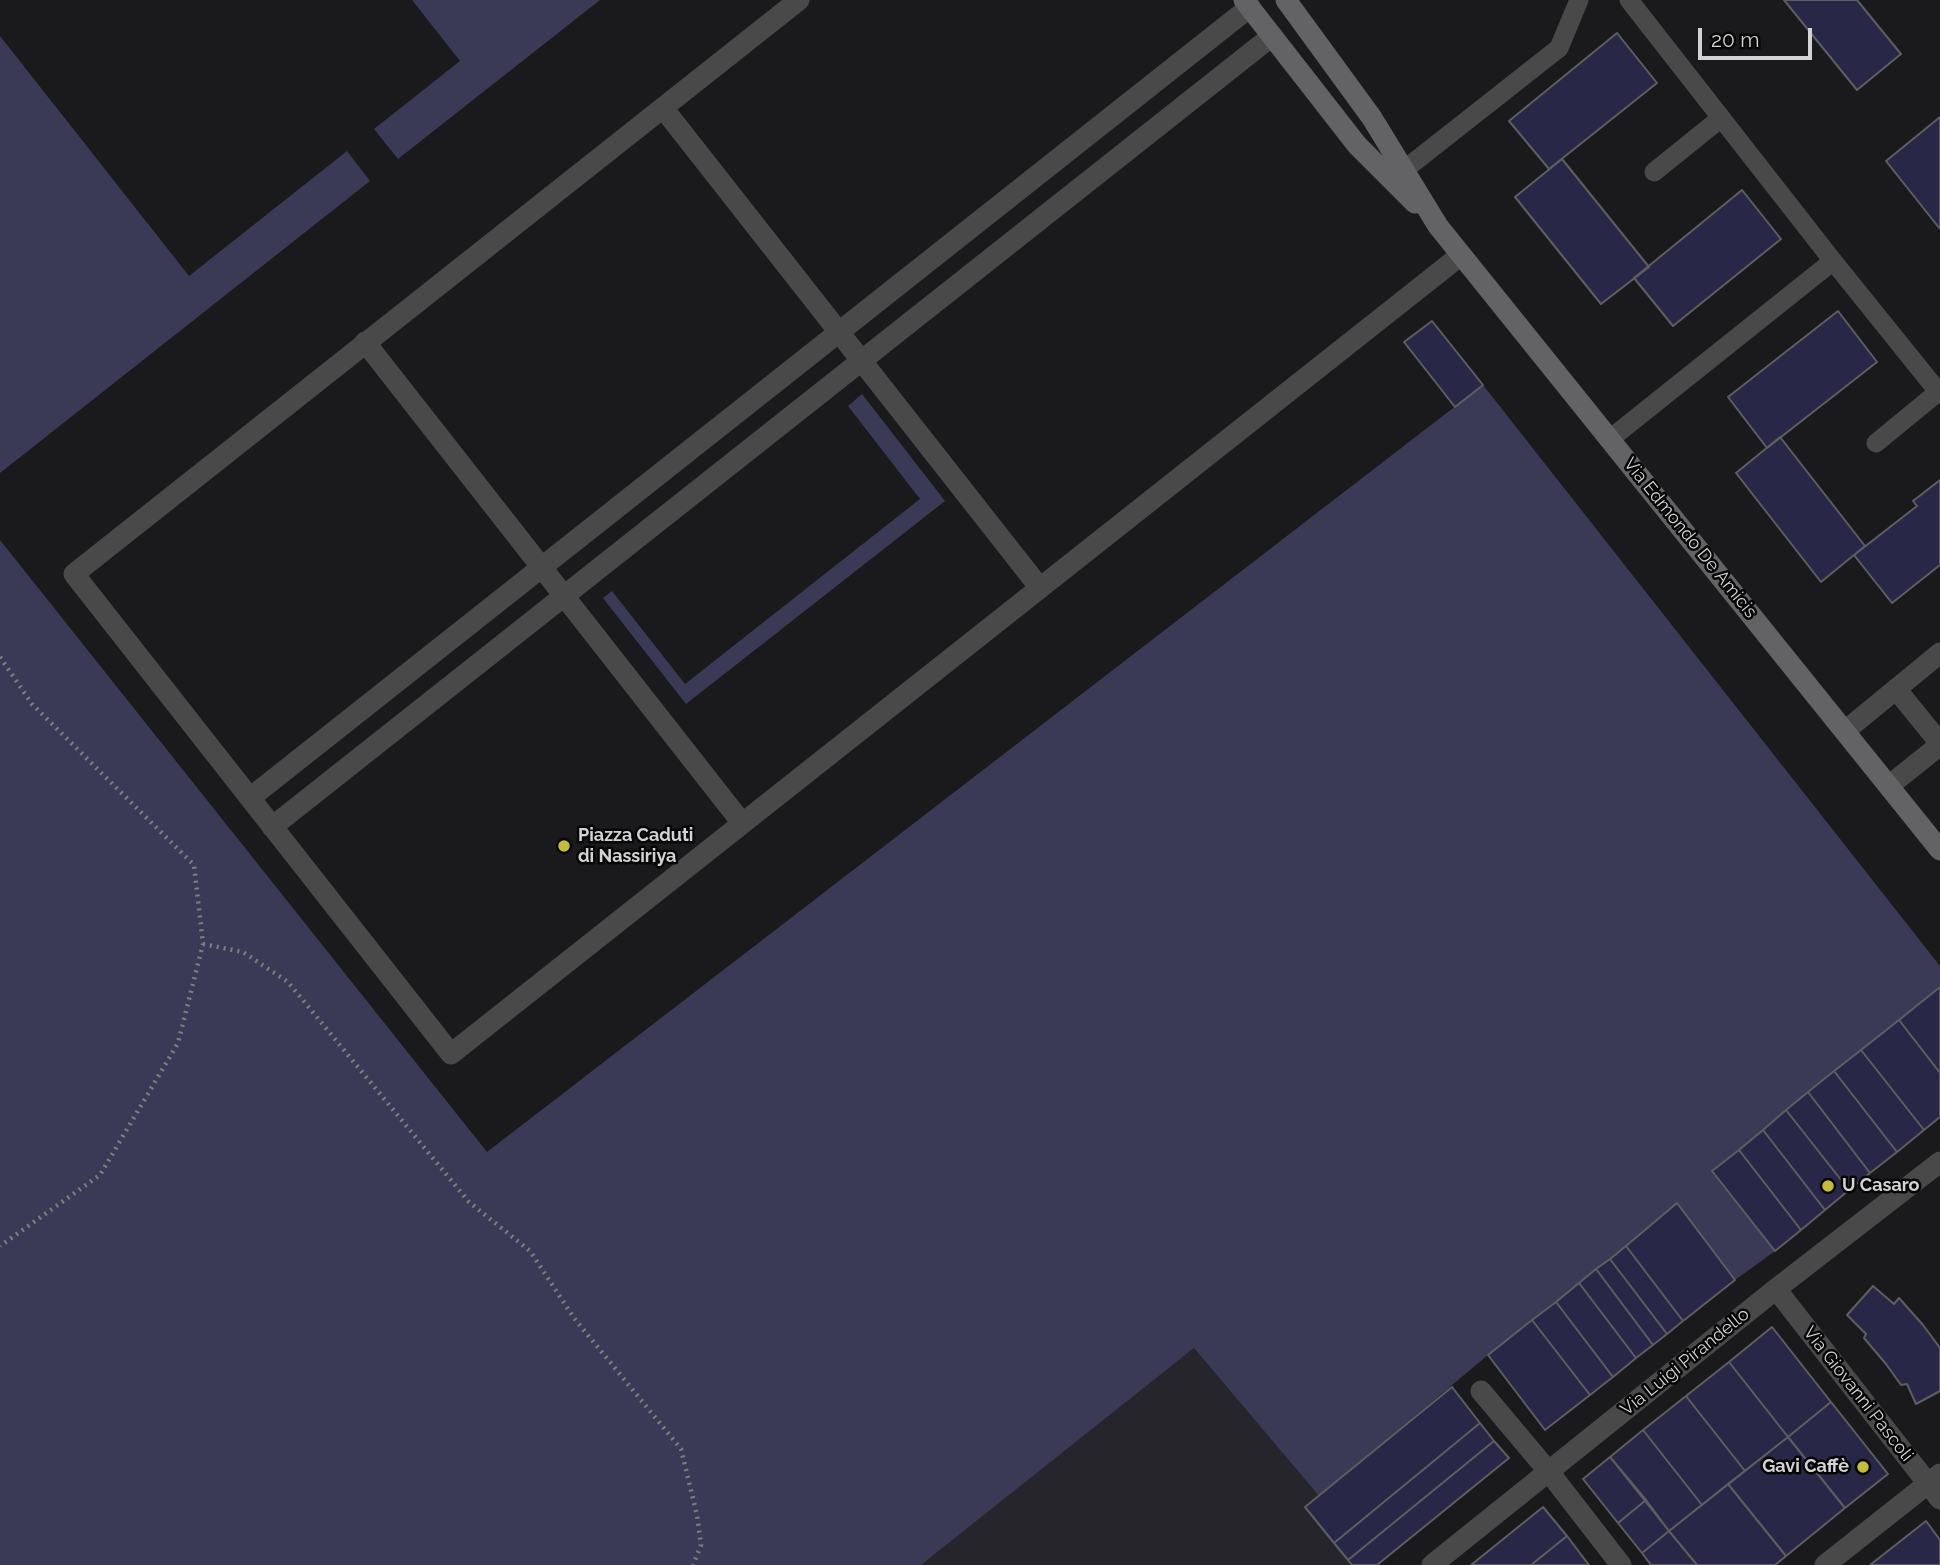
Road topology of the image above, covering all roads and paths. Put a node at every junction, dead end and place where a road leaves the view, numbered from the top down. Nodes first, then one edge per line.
1 (799, 0) edge
2 (1286, 0) edge
3 (1579, 0) edge
4 (1629, 0) edge
5 (1250, 2) edge
6 (1272, 36) junction
7 (663, 108) junction
8 (1721, 118) junction
9 (1404, 170) junction
10 (1654, 172) dead end
11 (1438, 226) junction
12 (1461, 255) junction
13 (1833, 261) junction
14 (839, 332) junction
15 (365, 342) junction
16 (861, 362) junction
17 (1939, 393) edge
18 (1610, 439) junction
19 (1876, 443) dead end
20 (541, 567) junction
21 (1040, 588) junction
22 (565, 597) junction
23 (1940, 653) edge
24 (0, 657) edge
25 (1896, 690) junction
26 (1845, 731) junction
27 (1940, 744) edge
28 (1890, 785) junction
29 (250, 798) junction
30 (742, 823) junction
31 (272, 827) junction
32 (1940, 850) edge
33 (203, 944) junction
34 (1940, 1162) edge
35 (0, 1246) edge
36 (1776, 1289) junction
37 (1481, 1391) dead end
38 (1549, 1472) junction
39 (1936, 1486) edge
40 (693, 1565) edge
41 (1432, 1565) edge
42 (1621, 1565) edge
43 (1825, 1565) edge

1 - 7 street
2 - 9 main road, Via Edmondo De Amicis
3 - 9 lane
4 - 8 lane
5 - 6 main road, Via Edmondo De Amicis
5 - 14 street
6 - 11 main road, Via Edmondo De Amicis
6 - 16 street
7 - 14 street
7 - 15 street
8 - 10 lane
8 - 13 lane
9 - 11 main road, Via Edmondo De Amicis
11 - 12 main road, Via Edmondo De Amicis
12 - 18 main road, Via Edmondo De Amicis
12 - 21 street
13 - 17 lane
13 - 18 lane
14 - 16 street
14 - 20 street
15 - 20 street
15 - 29 street
16 - 21 street
16 - 22 street
17 - 19 lane
18 - 26 main road, Via Edmondo De Amicis
20 - 22 street
20 - 29 street
21 - 30 street
22 - 30 street
22 - 31 street
23 - 25 street
24 - 33 path
25 - 26 street
25 - 27 street
26 - 28 main road, Via Edmondo De Amicis
27 - 28 street
28 - 32 main road, Via Edmondo De Amicis
29 - 31 street
30 - 31 street
33 - 35 path
33 - 40 path
34 - 36 street, Via Luigi Pirandello
36 - 38 street, Via Luigi Pirandello
36 - 39 street, Via Giovanni Pascoli
37 - 38 street
38 - 41 street, Via Luigi Pirandello
38 - 42 street
39 - 43 street

